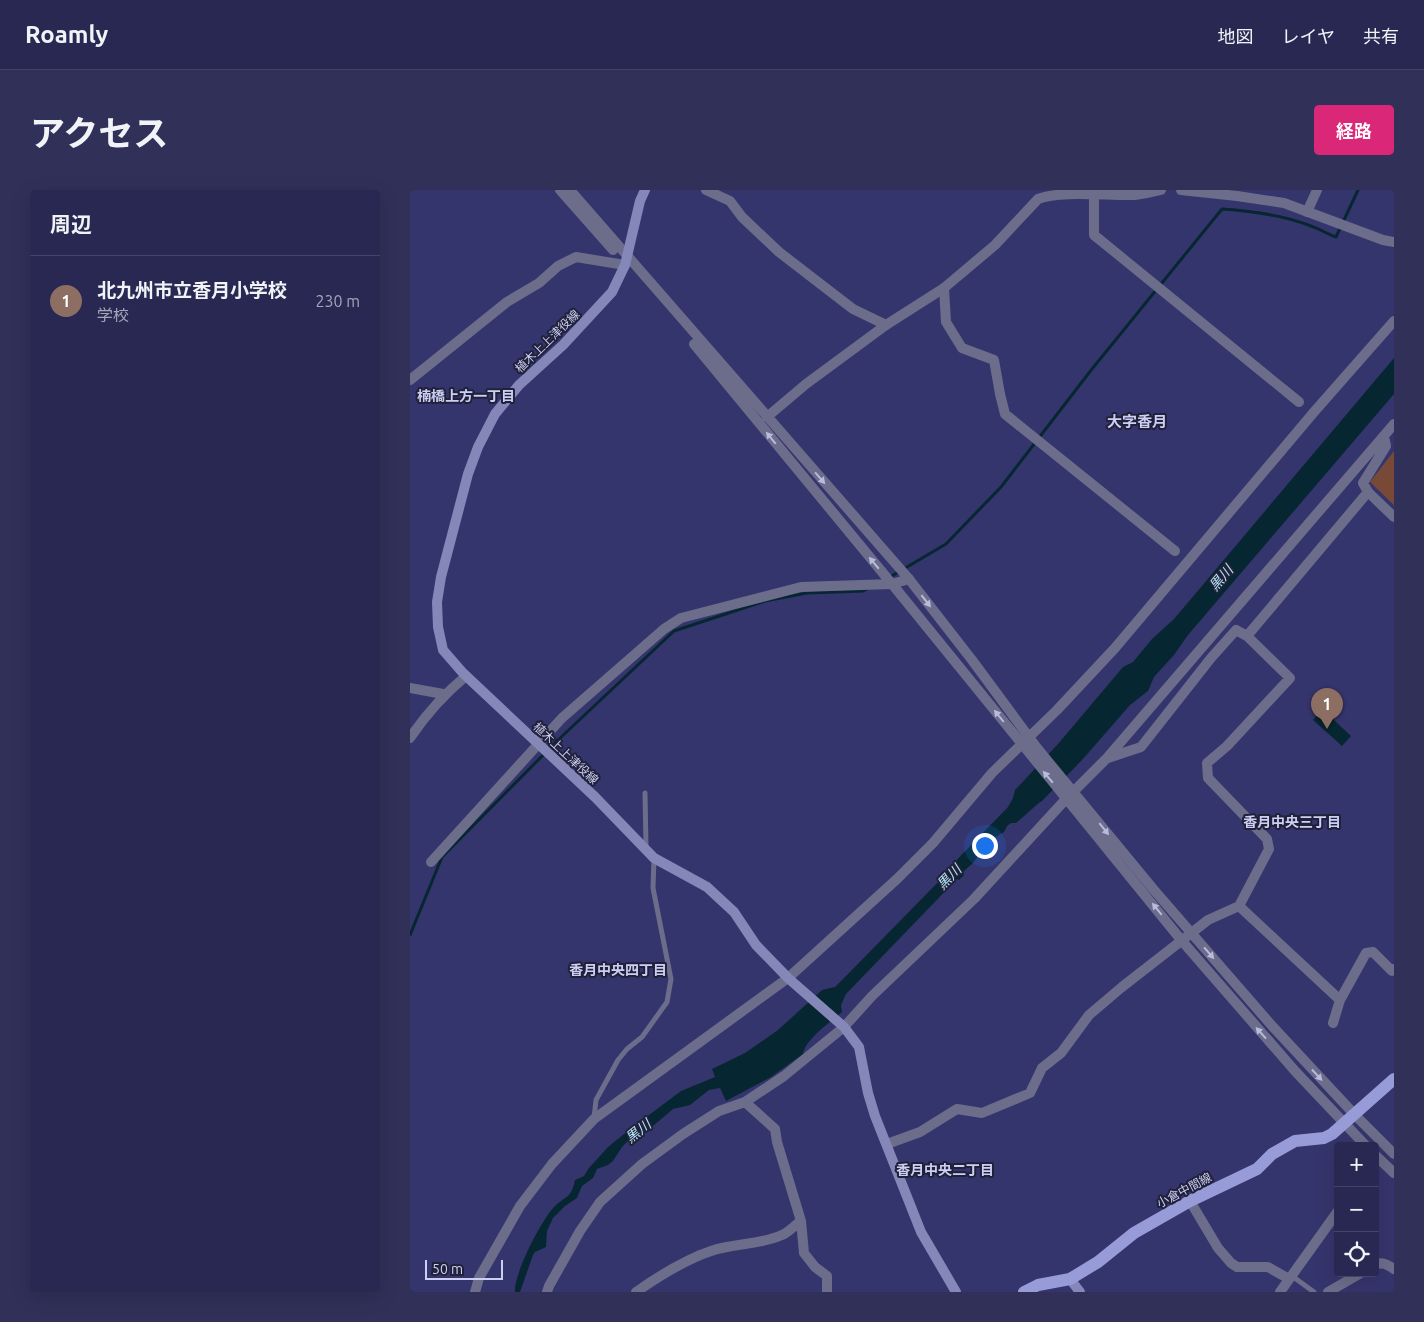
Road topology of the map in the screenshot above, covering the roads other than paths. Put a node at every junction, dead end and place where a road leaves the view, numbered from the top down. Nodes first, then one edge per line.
1 (560, 190) edge
2 (570, 190) edge
3 (645, 190) edge
4 (706, 190) edge
5 (1161, 190) edge
6 (1181, 190) edge
7 (1317, 190) edge
8 (1092, 193) edge
9 (1307, 212) junction
10 (1394, 242) edge
11 (626, 261) junction
12 (944, 288) junction
13 (1394, 321) edge
14 (886, 325) junction
15 (410, 380) edge
16 (1299, 402) dead end
17 (767, 417) junction
18 (1394, 424) edge
19 (1384, 436) junction
20 (1368, 492) junction
21 (1394, 517) edge
22 (1175, 551) dead end
23 (909, 579) junction
24 (892, 584) junction
25 (1247, 636) junction
26 (466, 676) junction
27 (410, 688) edge
28 (444, 694) junction
29 (1030, 736) junction
30 (410, 738) edge
31 (539, 744) junction
32 (1021, 744) junction
33 (1033, 751) junction
34 (1107, 758) junction
35 (645, 793) dead end
36 (1070, 795) junction
37 (646, 850) junction
38 (654, 858) junction
39 (431, 862) dead end
40 (1239, 906) junction
41 (1192, 933) junction
42 (1182, 941) junction
43 (1394, 969) edge
44 (788, 978) junction
45 (1340, 1000) junction
46 (1333, 1023) dead end
47 (841, 1024) junction
48 (1394, 1080) edge
49 (745, 1102) junction
50 (1355, 1114) junction
51 (594, 1119) junction
52 (1345, 1124) junction
53 (1362, 1142) edge
54 (887, 1144) junction
55 (1391, 1151) edge
56 (1379, 1158) edge
57 (1379, 1161) edge
58 (1394, 1173) edge
59 (1190, 1201) junction
60 (1334, 1216) edge
61 (801, 1221) junction
62 (1379, 1265) edge
63 (1394, 1269) edge
64 (1290, 1277) junction
65 (1354, 1277) edge
66 (1070, 1279) junction
67 (475, 1292) edge
68 (547, 1292) edge
69 (636, 1292) edge
70 (827, 1292) edge
71 (956, 1292) edge
72 (1024, 1292) edge
73 (1080, 1292) edge
74 (1280, 1292) edge
75 (1314, 1292) edge
76 (1328, 1292) edge

1 - 11 street
2 - 11 street
3 - 11 main road, 植木上上津役線
4 - 14 street
5 - 8 street
6 - 9 street
7 - 9 street
8 - 12 street
8 - 16 street
9 - 10 street
11 - 15 street
11 - 17 street
24 -> 11 street
11 - 26 main road, 植木上上津役線
12 - 14 street
12 - 22 street
13 - 29 street
14 - 17 street
17 -> 23 street
18 - 19 street
19 - 20 street
19 - 34 street
20 - 21 street
20 - 25 street
23 - 24 street
23 -> 29 street
24 - 31 street
32 -> 24 street
25 - 34 street
25 - 40 street
26 - 28 street
26 - 31 main road, 植木上上津役線
27 - 28 street
28 - 30 street
29 - 32 street
29 - 33 street
31 - 37 main road, 植木上上津役線
31 - 39 street
32 - 33 street
32 - 44 street
33 - 36 street
34 - 36 street
35 - 37 lane
36 -> 41 street
42 -> 36 street
36 - 47 street
37 - 38 main road, 植木上上津役線
38 - 44 main road, 植木上上津役線
38 - 51 lane
40 - 41 street
40 - 45 street
41 - 42 street
41 -> 50 street
52 -> 42 street
42 - 54 street
43 - 45 street
44 - 47 main road, 植木上上津役線
44 - 51 street
45 - 46 street
47 - 49 street
47 - 54 main road, 植木上上津役線
48 - 50 main road, 小倉中間線
49 - 61 street
49 - 68 street
50 - 52 main road, 小倉中間線
50 - 55 street
51 - 67 street
52 - 53 street
52 - 59 main road, 小倉中間線
54 - 71 main road, 植木上上津役線
55 - 56 street
57 - 58 street
59 - 64 street
59 - 66 main road, 小倉中間線
60 - 64 street
61 - 69 street
61 - 70 street
62 - 63 street
64 - 74 street
64 - 75 lane
65 - 76 street
66 - 72 main road, 小倉中間線
66 - 73 main road

